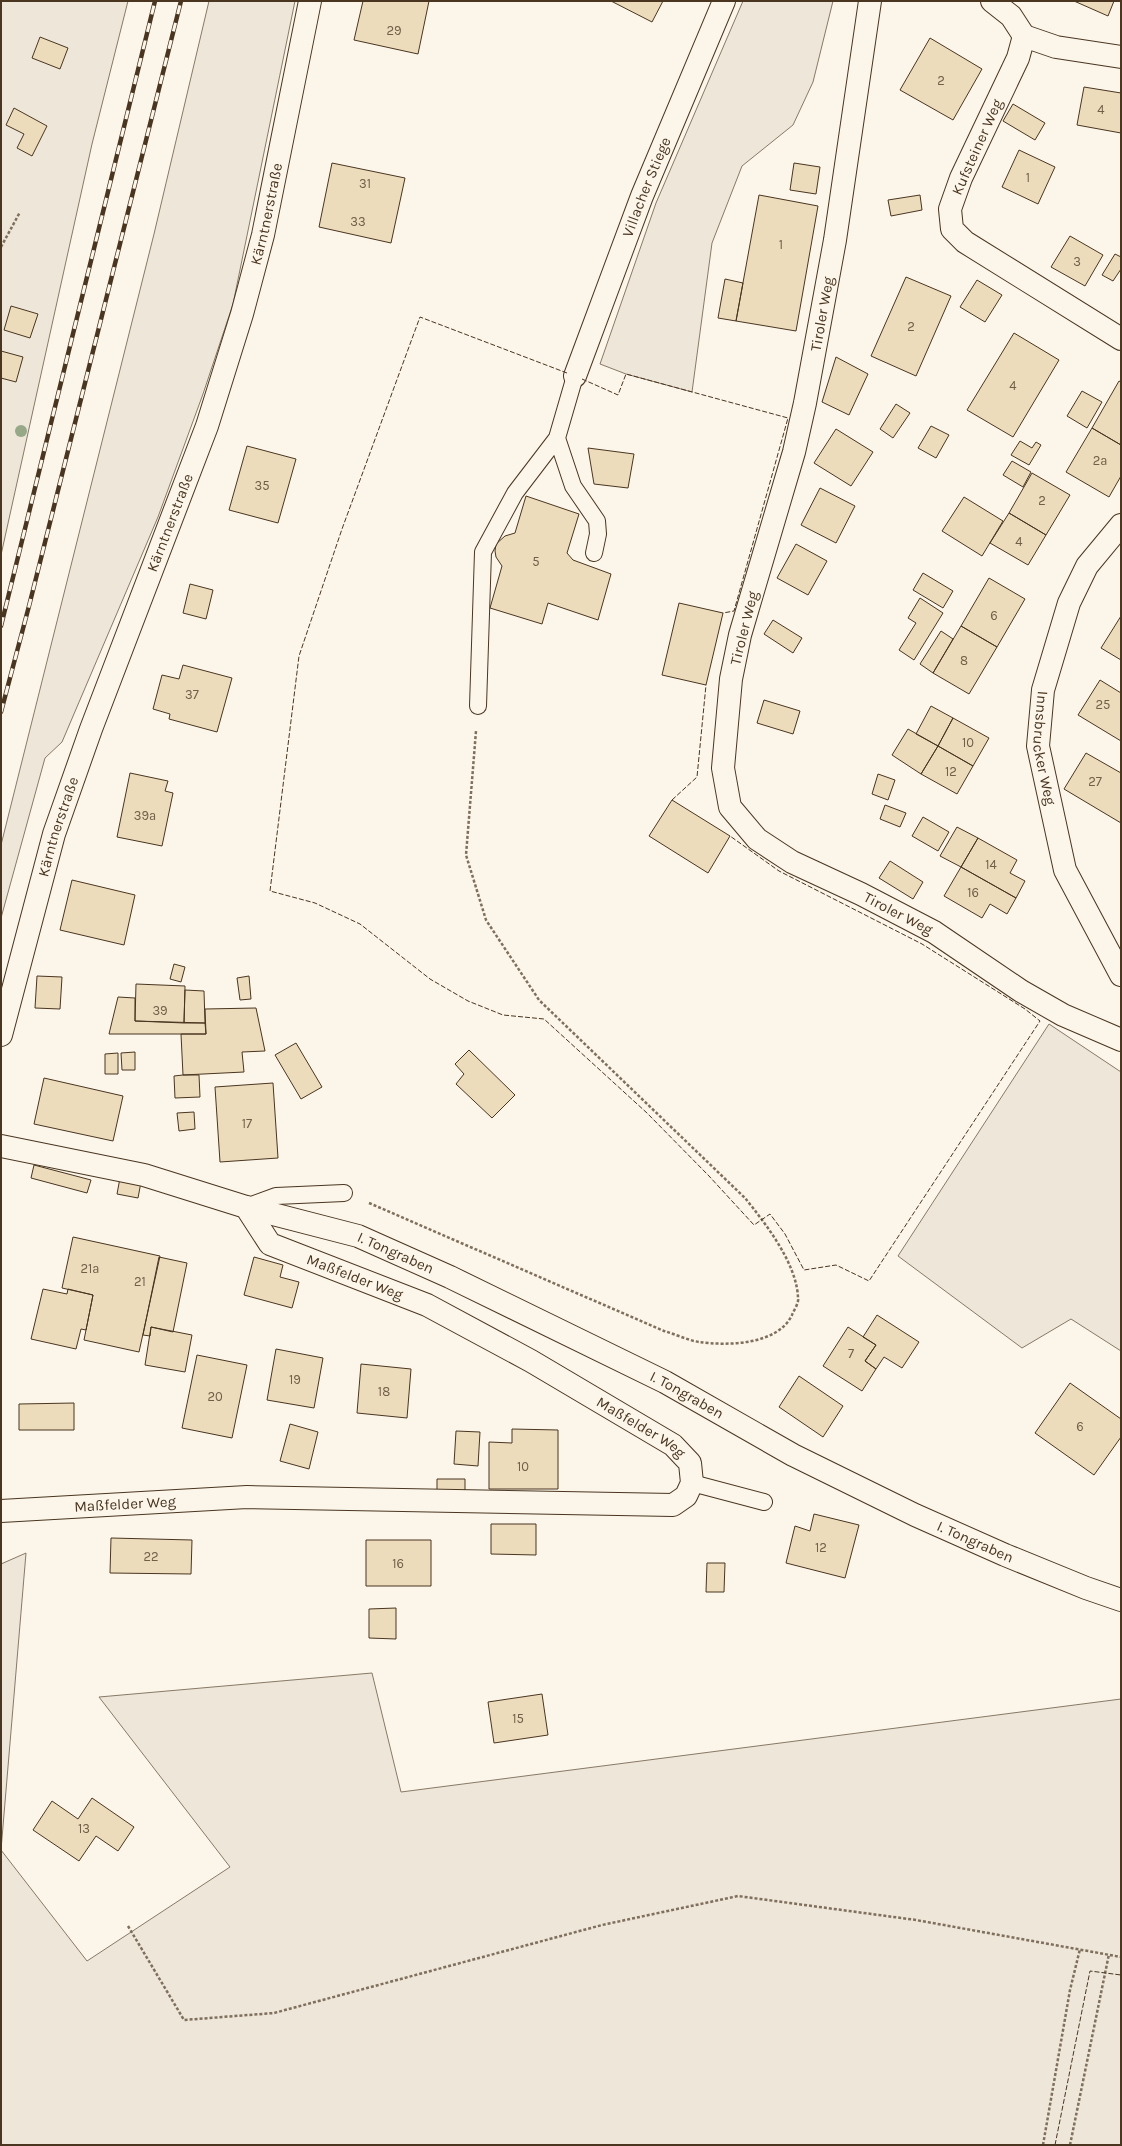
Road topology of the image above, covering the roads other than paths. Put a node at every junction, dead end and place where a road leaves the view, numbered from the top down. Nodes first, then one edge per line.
1 (310, 1) edge
2 (724, 1) edge
3 (870, 1) edge
4 (992, 1) edge
5 (1024, 36) junction
6 (1121, 58) edge
7 (1121, 338) edge
8 (575, 376) joint
9 (557, 438) junction
10 (1121, 525) edge
11 (594, 553) dead end
12 (478, 706) road end
13 (1121, 975) edge
14 (1, 1036) edge
15 (1121, 1040) edge
16 (1, 1146) edge
17 (344, 1193) road end
18 (246, 1207) junction
19 (692, 1483) junction
20 (764, 1502) dead end
21 (1, 1511) edge
22 (1121, 1600) edge

1 - 14 street, Kärntnerstraße
2 - 8 street, Villacher Stiege
3 - 15 street, Tiroler Weg
4 - 5 street
5 - 6 street
5 - 7 street, Kufsteiner Weg
8 - 9 lane
9 - 11 lane
9 - 12 lane
10 - 13 street, Innsbrucker Weg
16 - 18 street
17 - 18 lane
18 - 19 street, Maßfelder Weg
18 - 22 street, I. Tongraben
19 - 20 lane
19 - 21 street, Maßfelder Weg

